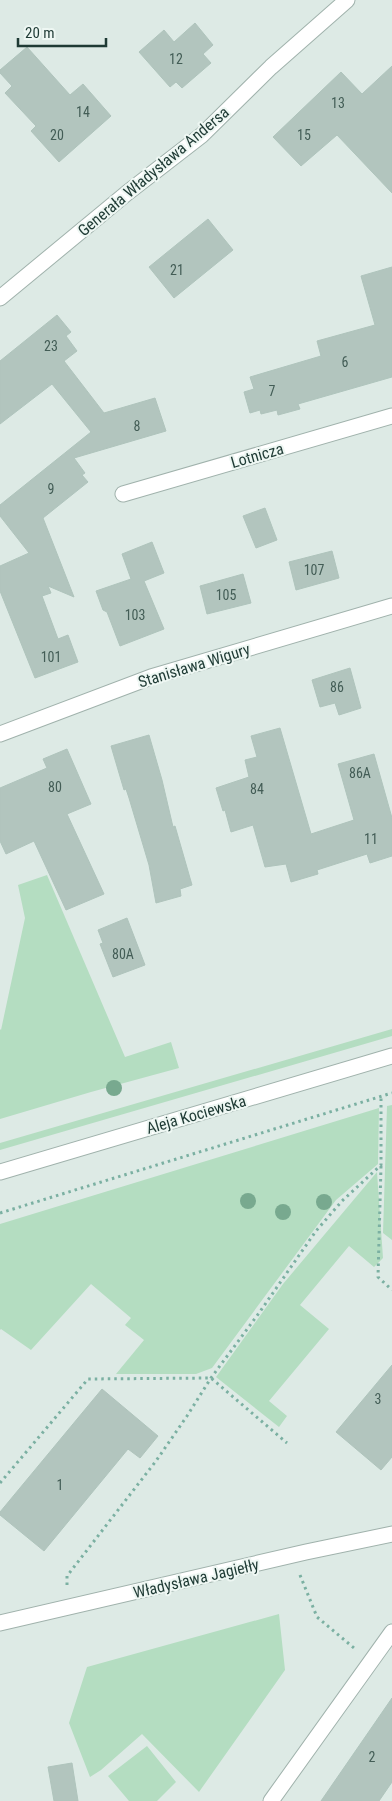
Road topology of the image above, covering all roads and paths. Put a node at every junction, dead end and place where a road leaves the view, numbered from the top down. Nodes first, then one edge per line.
1 (347, 0) edge
2 (0, 298) edge
3 (392, 416) edge
4 (123, 494) dead end
5 (392, 606) edge
6 (0, 734) edge
7 (392, 1056) edge
8 (392, 1093) edge
9 (381, 1096) junction
10 (381, 1165) junction
11 (0, 1172) edge
12 (0, 1213) edge
13 (392, 1290) edge
14 (211, 1378) junction
15 (287, 1443) dead end
16 (0, 1483) edge
17 (392, 1534) edge
18 (300, 1575) dead end
19 (68, 1591) dead end
20 (0, 1623) edge
21 (392, 1632) edge
22 (372, 1661) junction
23 (271, 1801) edge

1 - 2 street, Generała Władysława Andersa
3 - 4 street, Lotnicza
5 - 6 street, Stanisława Wigury
7 - 11 street, Aleja Kociewska
8 - 9 path
9 - 10 path
9 - 12 path
10 - 13 path
10 - 14 path
14 - 15 path
14 - 16 path
14 - 19 path
17 - 20 street, Władysława Jagiełły
18 - 22 path
21 - 22 street
22 - 23 street

